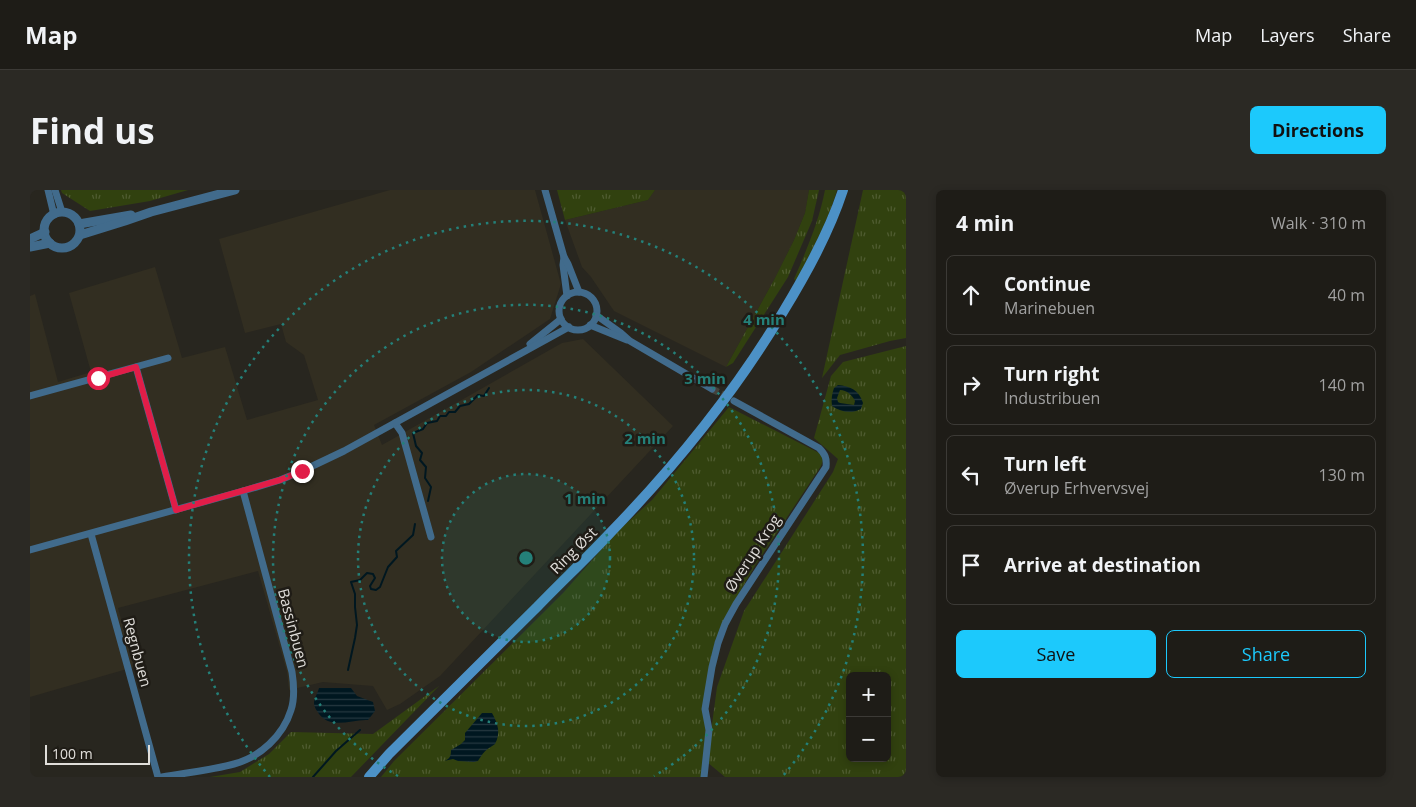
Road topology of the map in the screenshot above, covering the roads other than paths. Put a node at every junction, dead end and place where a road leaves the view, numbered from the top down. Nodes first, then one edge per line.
1 (48, 190) edge
2 (56, 190) edge
3 (235, 190) edge
4 (545, 190) edge
5 (843, 190) edge
6 (151, 212) junction
7 (58, 214) junction
8 (79, 224) junction
9 (45, 232) junction
10 (80, 235) junction
11 (30, 239) edge
12 (50, 243) junction
13 (30, 247) edge
14 (564, 257) junction
15 (579, 292) junction
16 (567, 296) junction
17 (596, 315) junction
18 (561, 319) junction
19 (590, 325) junction
20 (569, 327) junction
21 (630, 341) junction
22 (516, 355) junction
23 (168, 358) dead end
24 (136, 367) junction
25 (712, 388) tunnel mouth
26 (30, 396) edge
27 (734, 401) tunnel mouth
28 (395, 422) junction
29 (243, 491) junction
30 (176, 510) junction
31 (91, 534) junction
32 (430, 537) dead end
33 (30, 550) edge
34 (160, 777) edge
35 (368, 777) edge
36 (704, 777) edge

1 - 7 street
2 - 7 street
3 - 6 street
4 - 14 street
5 - 35 main road, Ring Øst
6 - 8 street
6 - 10 street
7 - 8 street
7 - 9 street
8 - 10 street
9 - 11 street
9 - 12 street
10 - 12 street
12 - 13 street
14 - 15 street
14 - 16 street
15 - 16 street
15 - 17 street
16 - 18 street
17 - 19 street
17 - 21 street
18 - 20 street
18 - 22 street
19 - 20 street
19 - 21 street
20 - 22 street
21 - 25 street
22 - 28 street
23 - 24 street
24 - 26 street
24 - 30 street
27 - 36 street, Øverup Krog
28 - 29 street
28 - 32 street
29 - 30 street
29 - 34 street, Bassinbuen
30 - 31 street
31 - 33 street
31 - 34 street, Regnbuen

